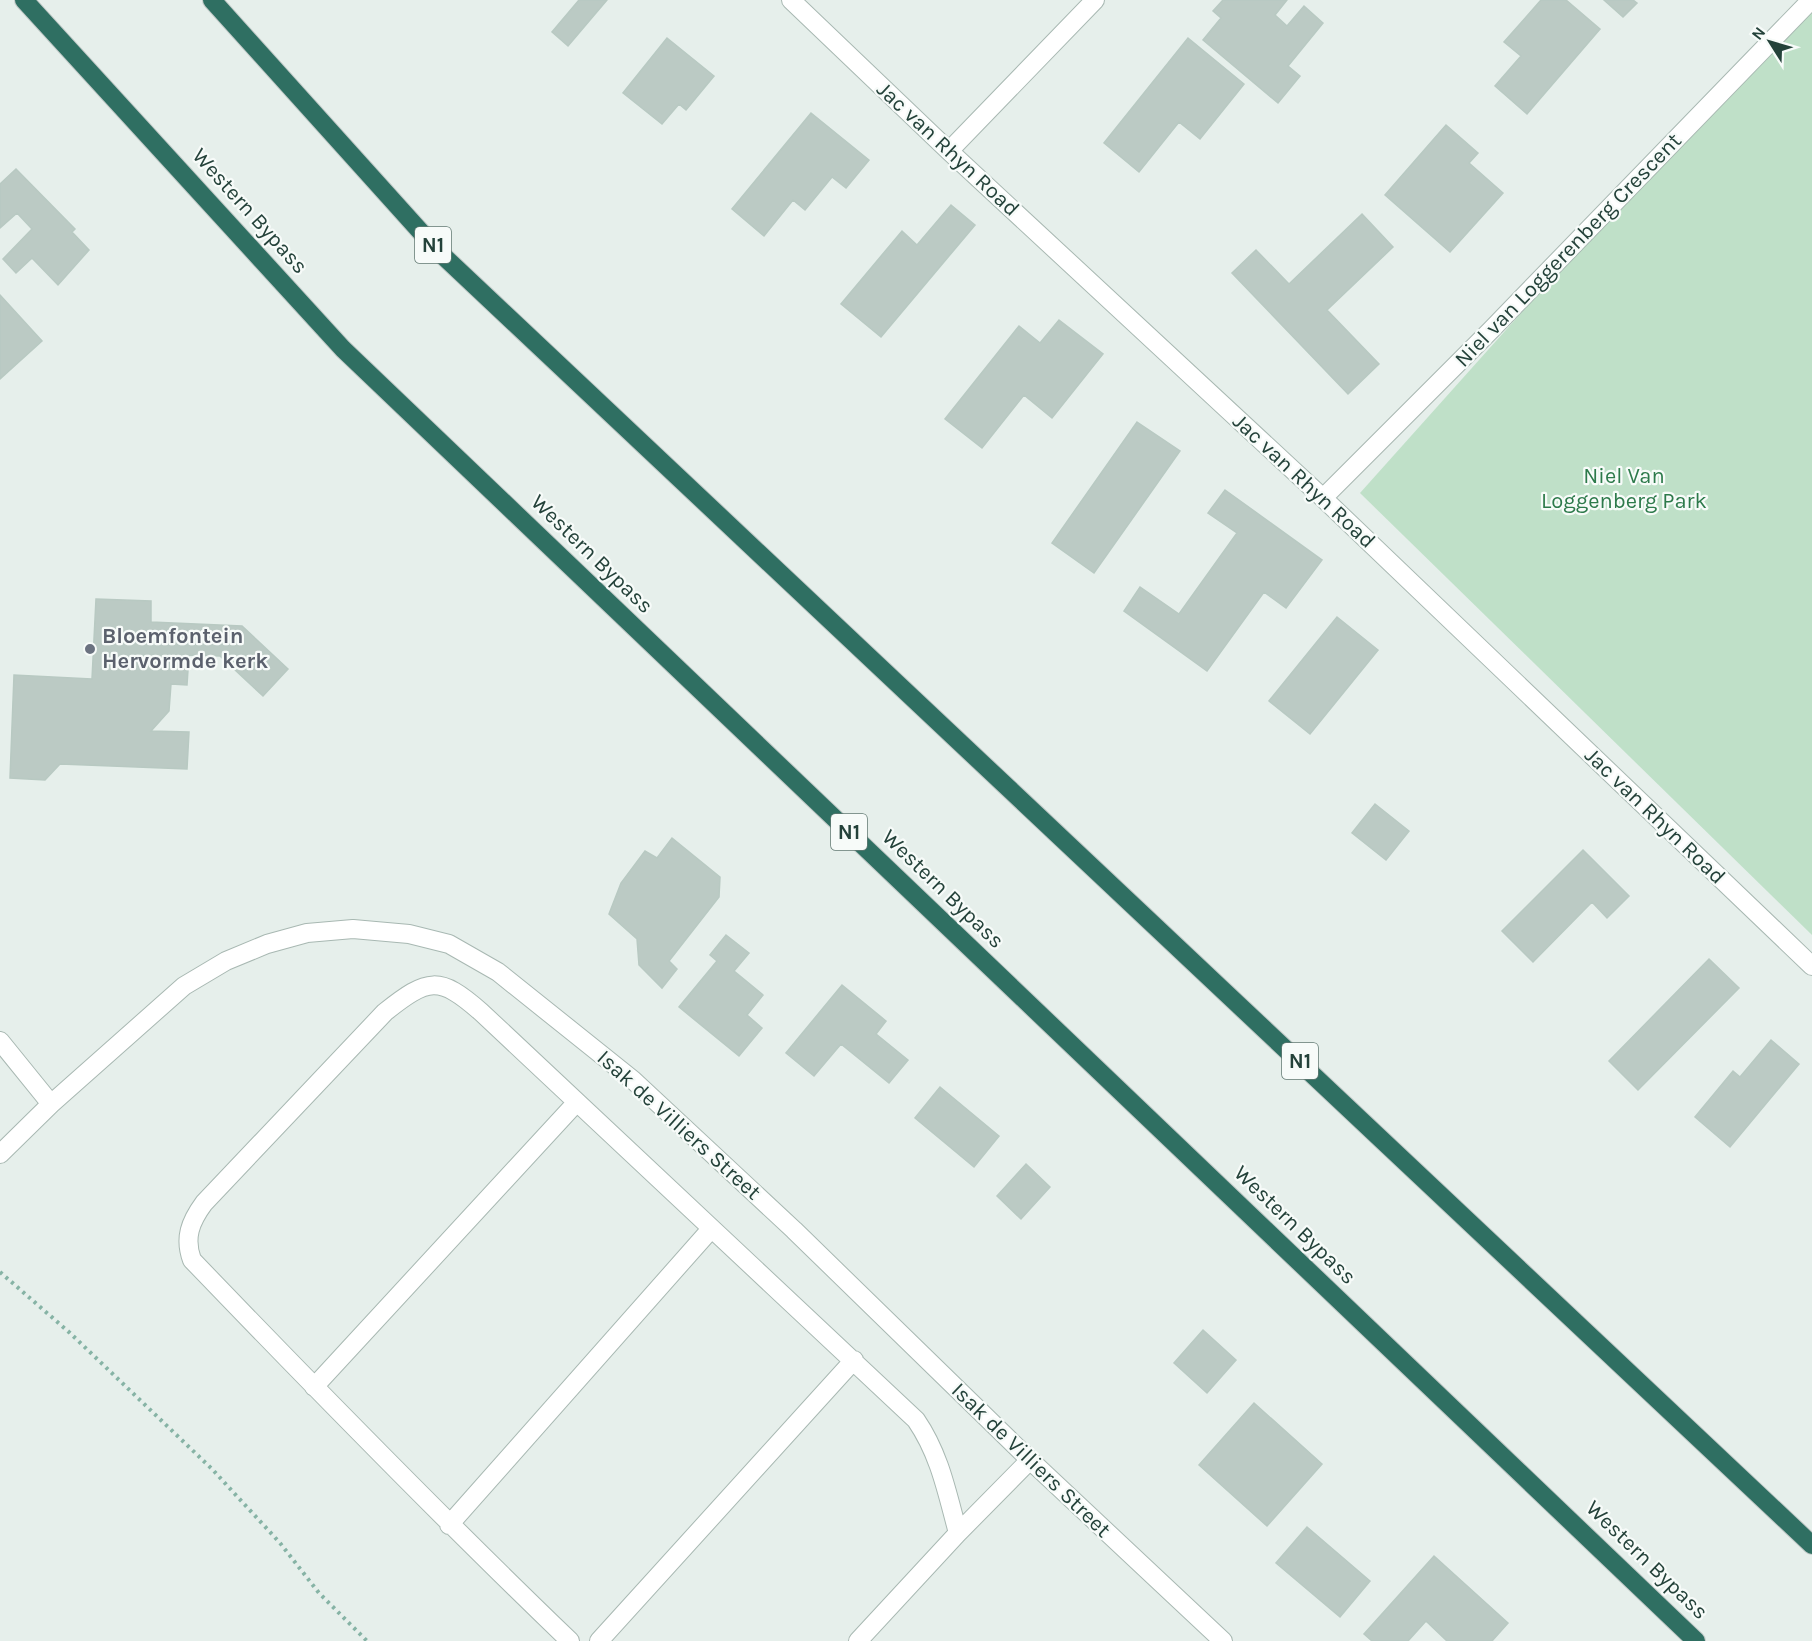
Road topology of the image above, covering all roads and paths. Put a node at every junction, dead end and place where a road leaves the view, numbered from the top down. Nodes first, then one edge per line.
1 (24, 0) edge
2 (212, 0) edge
3 (791, 0) edge
4 (1095, 0) edge
5 (1811, 0) edge
6 (949, 151) junction
7 (1323, 498) junction
8 (1812, 966) edge
9 (0, 1041) edge
10 (576, 1103) junction
11 (51, 1104) junction
12 (0, 1154) edge
13 (711, 1229) junction
14 (0, 1272) edge
15 (854, 1360) junction
16 (314, 1387) junction
17 (1030, 1461) junction
18 (449, 1525) junction
19 (957, 1533) junction
20 (1812, 1545) edge
21 (367, 1641) edge
22 (570, 1641) edge
23 (599, 1641) edge
24 (858, 1641) edge
25 (1223, 1641) edge
26 (1696, 1641) edge

1 - 26 highway, Western Bypass / N1
2 - 20 highway, N1
3 - 6 street, Jac van Rhyn Road
4 - 6 street
5 - 7 street, Niel van Loggerenberg Crescent
6 - 7 street, Jac van Rhyn Road
7 - 8 street, Jac van Rhyn Road
9 - 11 street
10 - 13 street
10 - 16 street
10 - 16 street
11 - 12 street, Isak de Villiers Street
11 - 17 street, Isak de Villiers Street
13 - 15 street
13 - 18 street
14 - 21 path
15 - 19 street
15 - 23 street
16 - 18 street
17 - 19 street
17 - 25 street, Isak de Villiers Street
18 - 22 street
19 - 24 street

